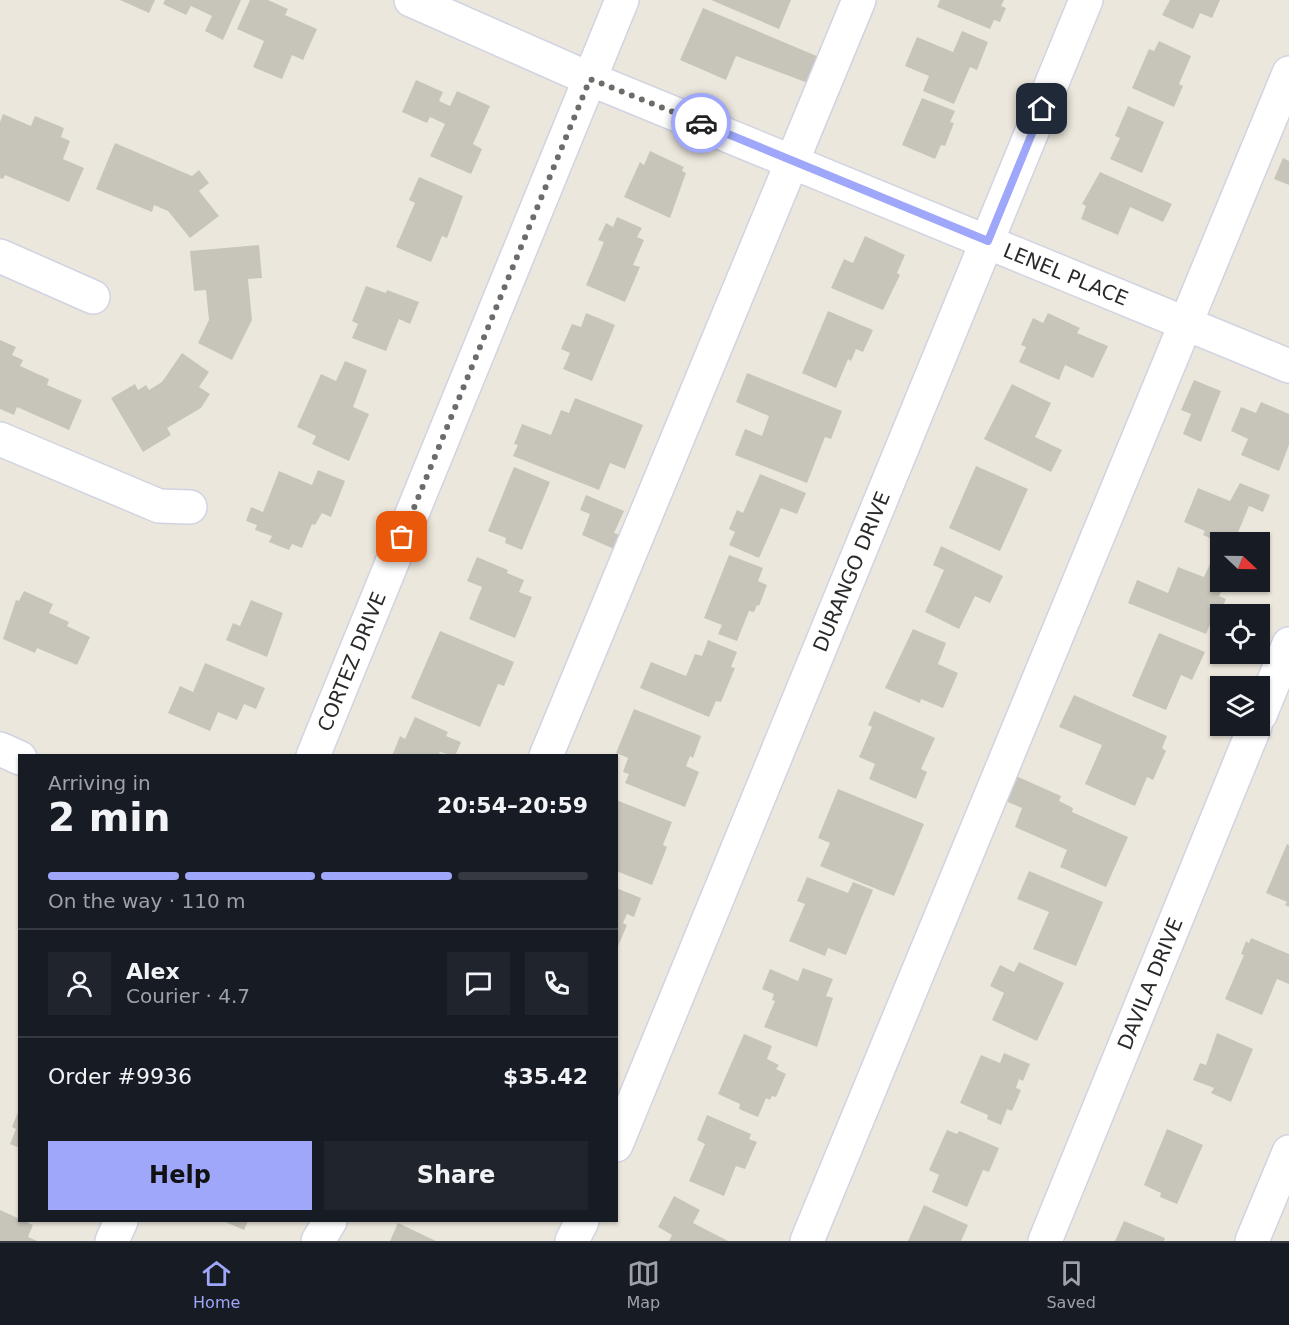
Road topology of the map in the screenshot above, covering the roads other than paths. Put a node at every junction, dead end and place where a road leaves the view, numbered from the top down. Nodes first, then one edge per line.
1 (411, 0) edge
2 (622, 0) edge
3 (859, 0) edge
4 (1086, 0) edge
5 (1289, 73) edge
6 (590, 79) junction
7 (793, 160) junction
8 (988, 241) junction
9 (0, 256) edge
10 (93, 297) dead end
11 (1186, 322) junction
12 (1289, 366) edge
13 (0, 439) edge
14 (190, 507) dead end
15 (1289, 644) edge
16 (1270, 691) edge
17 (1251, 736) edge
18 (0, 749) edge
19 (314, 754) edge
20 (547, 754) edge
21 (18, 757) edge
22 (618, 1140) edge
23 (1289, 1152) edge
24 (121, 1222) edge
25 (329, 1222) edge
26 (582, 1222) edge
27 (112, 1241) edge
28 (318, 1241) edge
29 (572, 1241) edge
30 (807, 1241) edge
31 (1045, 1241) edge
32 (1252, 1241) edge

1 - 6 street, LENEL PLACE
2 - 6 street, CORTEZ DRIVE
3 - 7 street
4 - 8 street, DURANGO DRIVE
5 - 11 street
6 - 7 street, LENEL PLACE
6 - 19 street, CORTEZ DRIVE
7 - 8 street, LENEL PLACE
7 - 20 street
8 - 11 street, LENEL PLACE
8 - 22 street, DURANGO DRIVE
9 - 10 street
11 - 12 street, LENEL PLACE
11 - 30 street
13 - 14 street
15 - 16 street
17 - 31 street, DAVILA DRIVE
18 - 21 street
23 - 32 street
24 - 27 street
25 - 28 street
26 - 29 street

